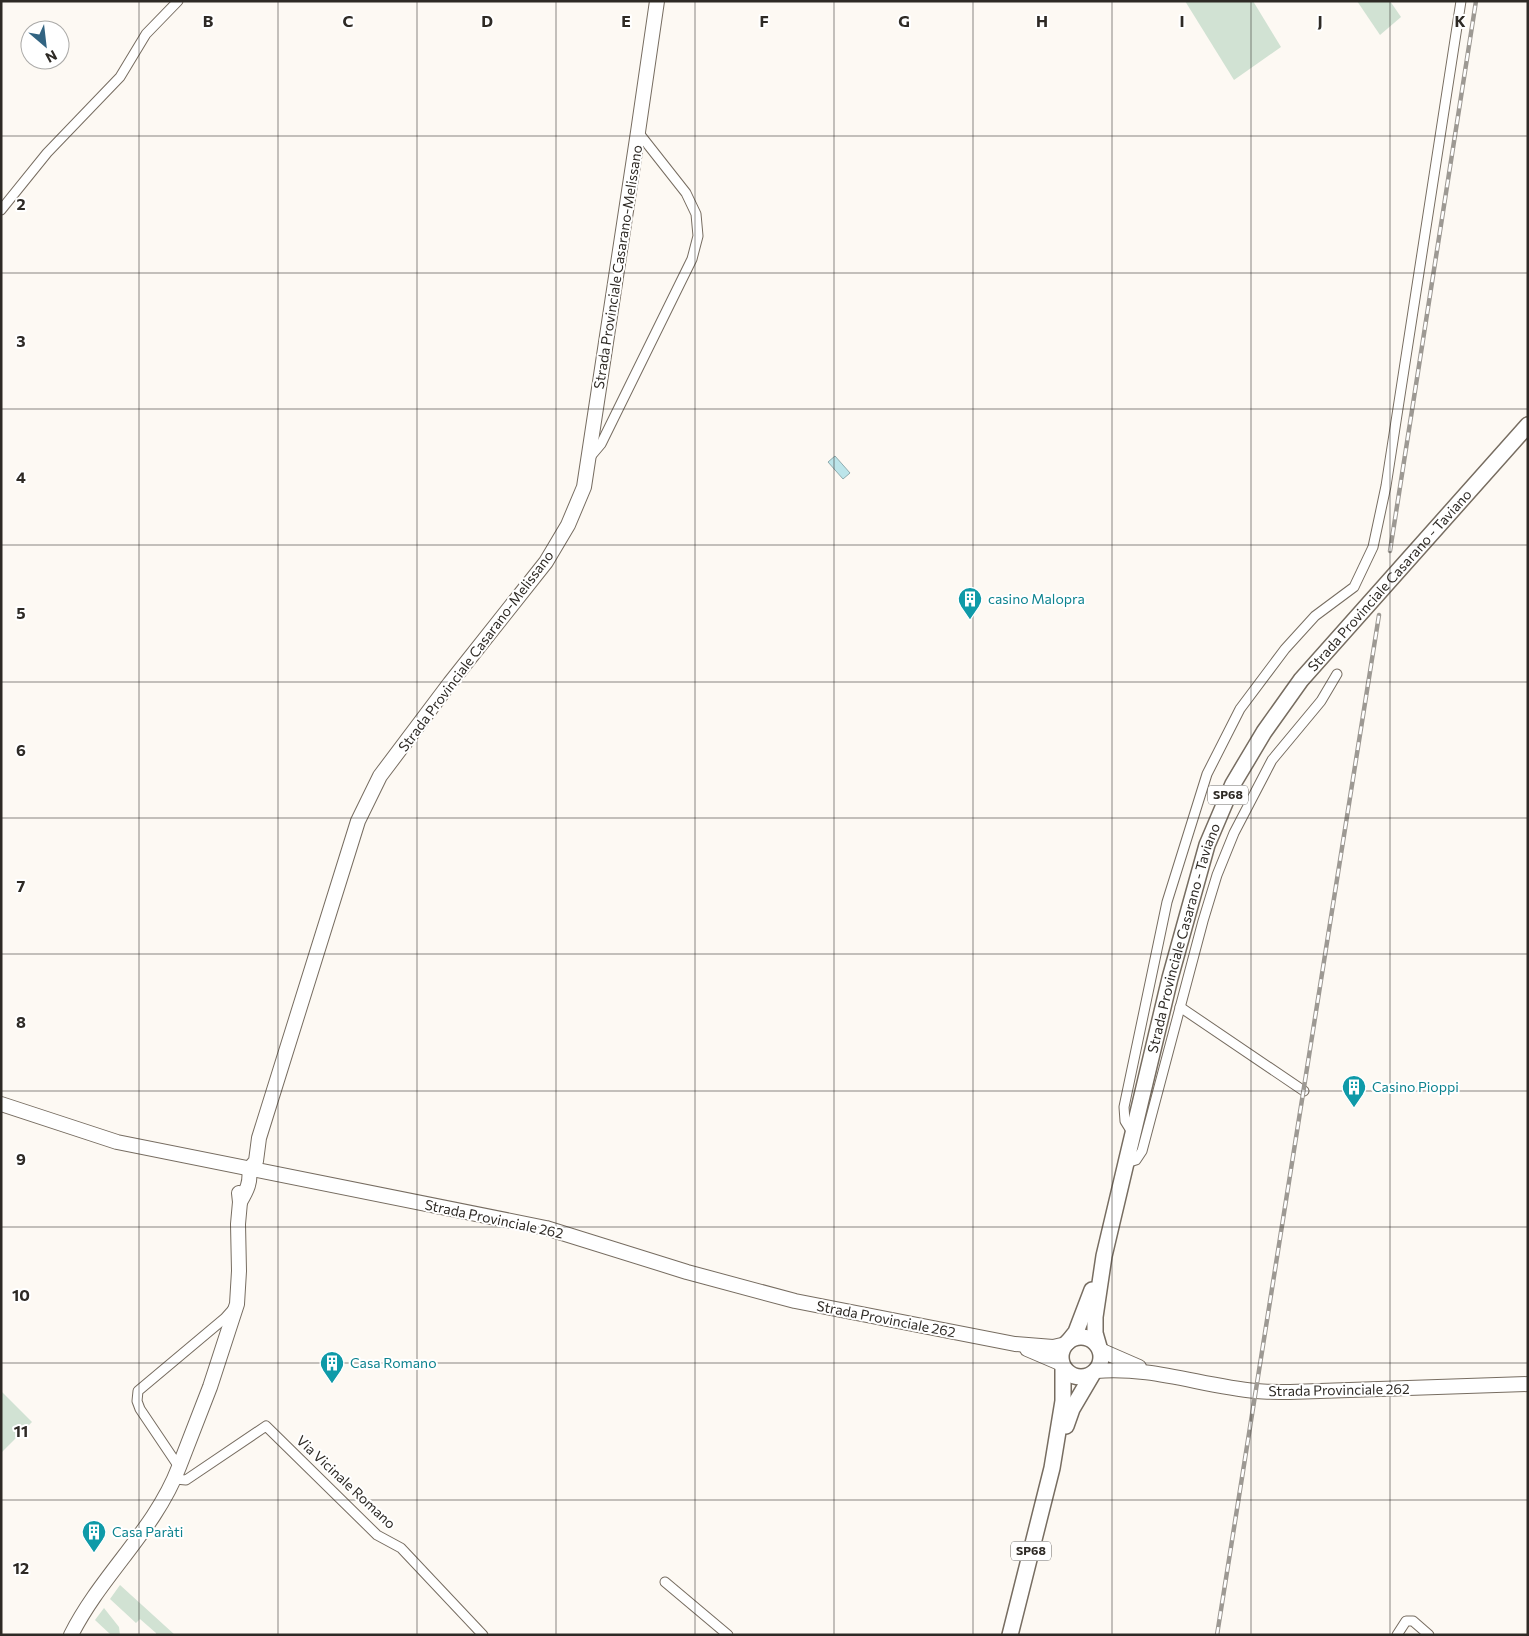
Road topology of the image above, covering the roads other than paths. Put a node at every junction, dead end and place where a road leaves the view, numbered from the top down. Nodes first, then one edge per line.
1 (178, 1) edge
2 (656, 1) edge
3 (1461, 1) edge
4 (638, 132) junction
5 (1, 210) edge
6 (1528, 425) edge
7 (588, 459) junction
8 (1337, 674) dead end
9 (1180, 1007) junction
10 (1304, 1091) dead end
11 (1, 1104) edge
12 (1133, 1134) junction
13 (1126, 1163) junction
14 (249, 1169) junction
15 (1104, 1256) junction
16 (237, 1304) junction
17 (1067, 1343) junction
18 (1015, 1344) junction
19 (1100, 1349) junction
20 (1063, 1366) junction
21 (1151, 1372) junction
22 (1094, 1373) junction
23 (1528, 1384) edge
24 (1052, 1468) junction
25 (177, 1473) junction
26 (665, 1582) dead end
27 (72, 1635) edge
28 (483, 1635) edge
29 (728, 1635) edge
30 (1010, 1635) edge
31 (1397, 1635) edge
32 (1429, 1635) edge

1 - 5 street
2 - 4 main road, Strada Provinciale Casarano-Melissano
3 - 12 street
4 - 7 main road, Strada Provinciale Casarano-Melissano
4 - 7 street
6 - 12 main road, Strada Provinciale Casarano - Taviano / SP68
7 - 14 main road, Strada Provinciale Casarano-Melissano
8 - 9 street
9 - 10 street
9 - 13 street
11 - 14 main road, Strada Provinciale 262
12 - 13 main road, Strada Provinciale Casarano - Taviano / SP68
13 - 15 main road, Strada Provinciale Casarano - Taviano / SP68
14 - 16 main road, Strada Provinciale Casarano-Melissano
14 - 18 main road, Strada Provinciale 262
15 - 17 main road, Strada Provinciale Casarano - Taviano / SP68
15 - 19 main road, Strada Provinciale Casarano - Taviano / SP68
16 - 25 main road, Strada Provinciale Casarano-Melissano
16 - 25 street
17 - 18 main road
17 - 19 main road
17 - 20 main road, Strada Provinciale Casarano - Taviano / SP68
18 - 20 main road
19 - 21 main road
19 - 22 main road, Strada Provinciale Casarano - Taviano / SP68
20 - 22 main road
20 - 24 main road, Strada Provinciale Casarano - Taviano / SP68
21 - 22 main road
21 - 23 main road, Strada Provinciale 262
22 - 24 main road, Strada Provinciale Casarano - Taviano / SP68
24 - 30 main road, Strada Provinciale Casarano - Taviano / SP68
25 - 27 main road, Strada Provinciale Casarano-Melissano
25 - 28 street, Via Vicinale Romano
26 - 29 street
31 - 32 street

